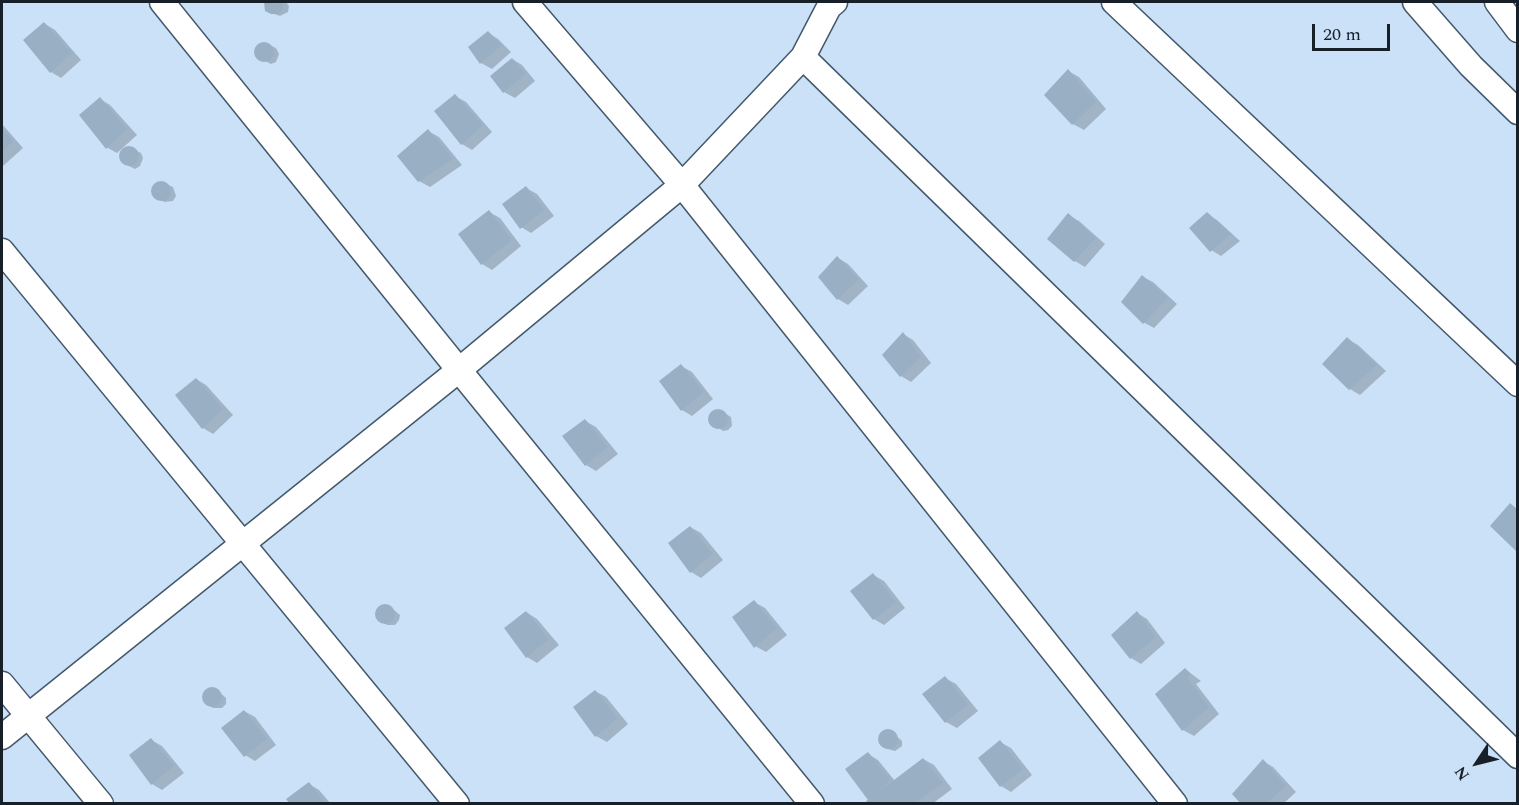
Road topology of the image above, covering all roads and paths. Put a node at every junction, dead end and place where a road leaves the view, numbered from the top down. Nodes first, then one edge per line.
1 (162, 2) edge
2 (525, 2) edge
3 (835, 2) edge
4 (1114, 2) edge
5 (1415, 2) edge
6 (1497, 2) edge
7 (1518, 30) edge
8 (803, 57) junction
9 (1518, 112) edge
10 (682, 185) junction
11 (2, 251) edge
12 (459, 370) junction
13 (1518, 384) edge
14 (243, 544) junction
15 (2, 684) edge
16 (27, 717) junction
17 (2, 737) edge
18 (1518, 756) edge
19 (101, 804) edge
20 (457, 804) edge
21 (812, 804) edge
22 (1175, 804) edge

1 - 12 street
2 - 10 street
3 - 8 street
4 - 13 street
5 - 9 street
6 - 7 street
8 - 10 street
8 - 18 street
10 - 12 street
10 - 22 street
11 - 14 street
12 - 14 street
12 - 21 street
14 - 16 street
14 - 20 street
15 - 16 street
16 - 17 street
16 - 19 street

